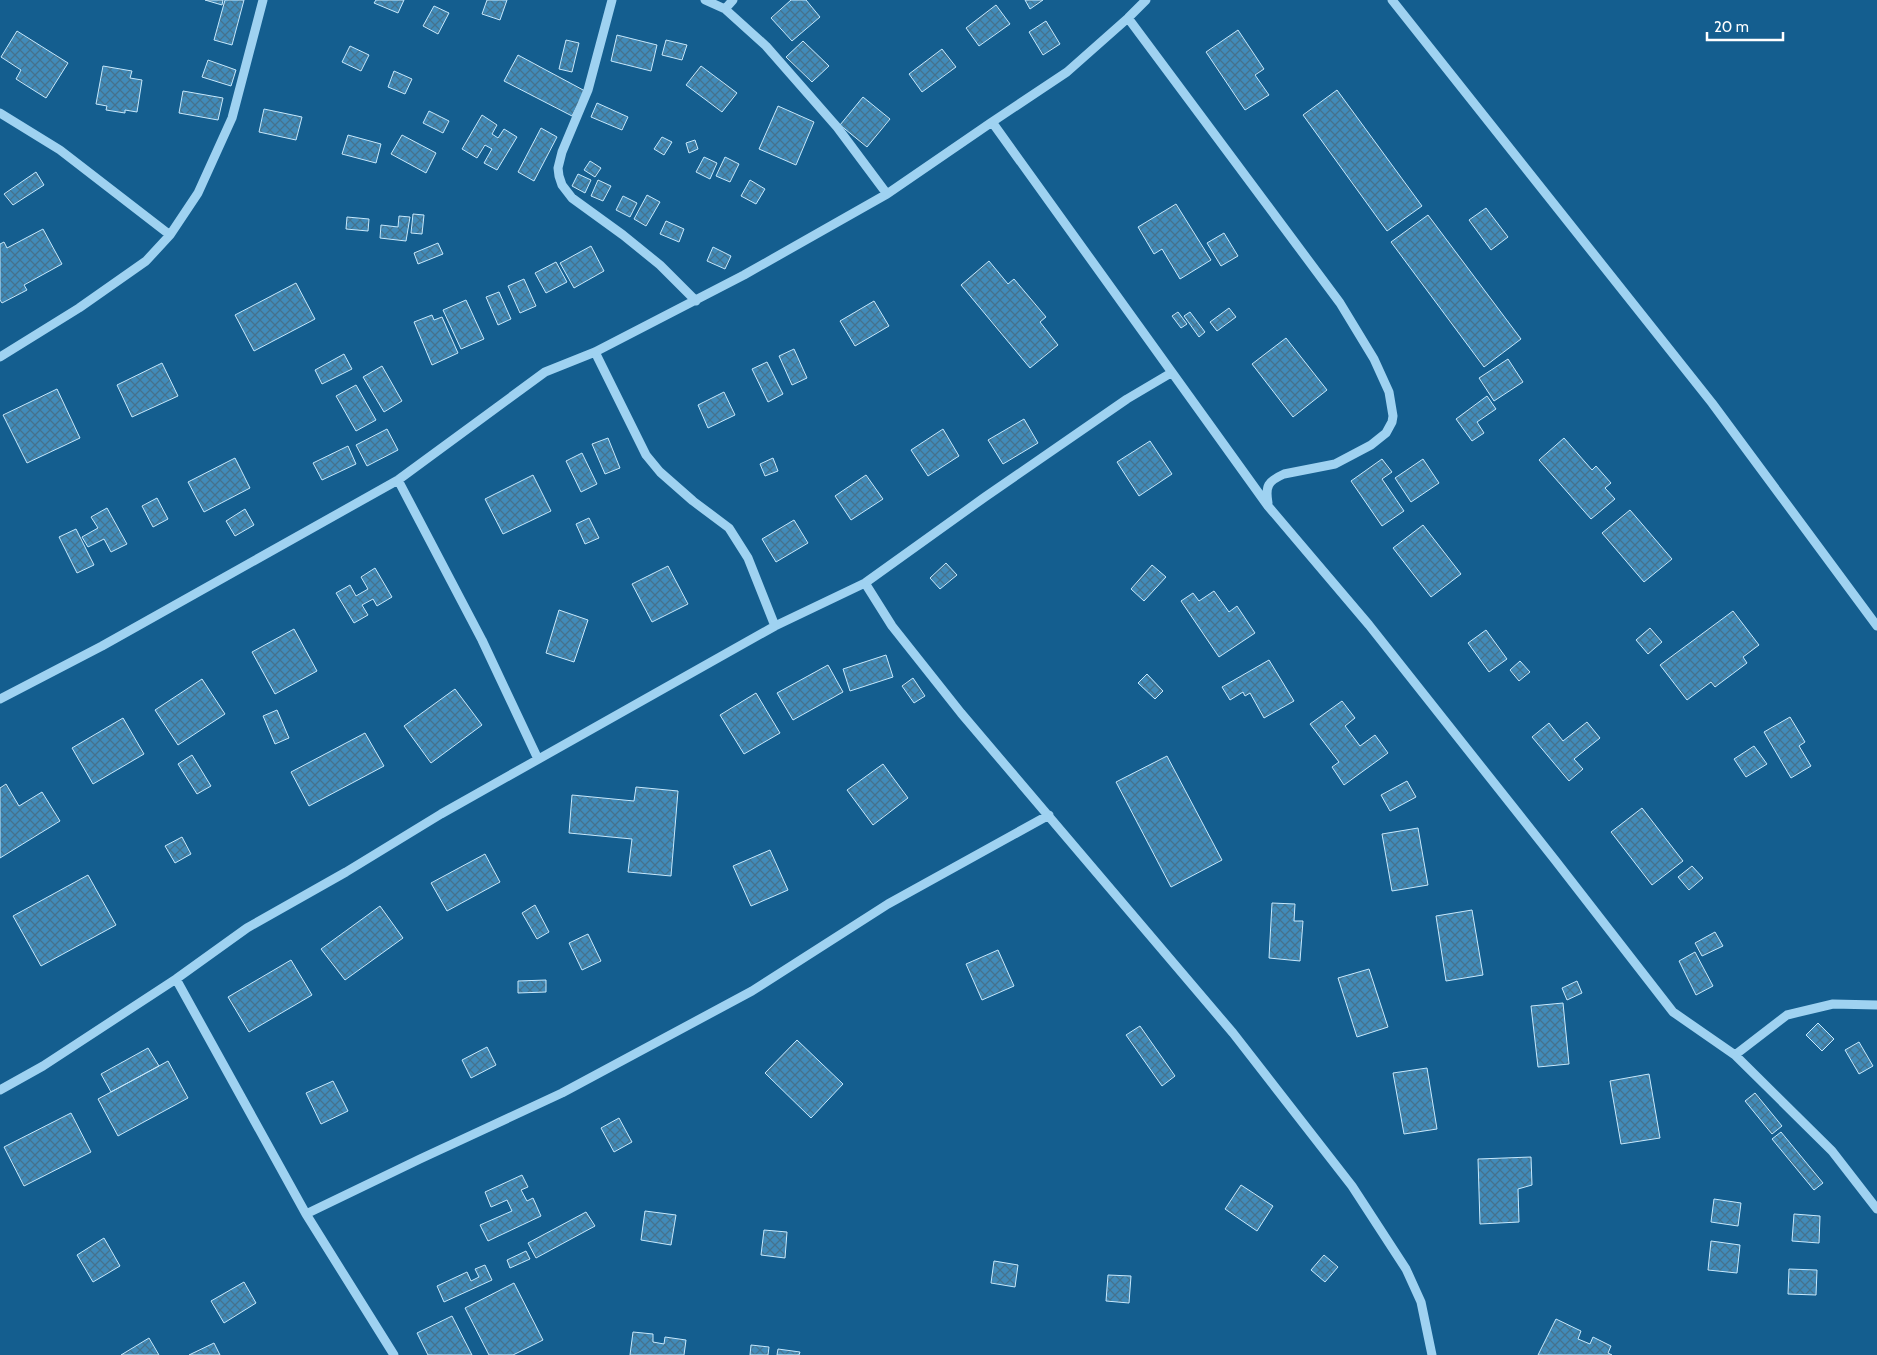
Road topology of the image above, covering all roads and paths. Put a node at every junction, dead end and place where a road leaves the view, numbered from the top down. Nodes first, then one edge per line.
1 (263, 0) edge
2 (612, 0) edge
3 (705, 0) edge
4 (733, 0) edge
5 (1146, 0) edge
6 (1392, 0) edge
7 (725, 10) junction
8 (1128, 18) junction
9 (0, 113) edge
10 (992, 122) junction
11 (887, 194) junction
12 (170, 235) junction
13 (696, 301) junction
14 (595, 352) junction
15 (0, 357) edge
16 (1171, 373) junction
17 (398, 480) junction
18 (1268, 506) junction
19 (865, 583) junction
20 (775, 626) junction
21 (1877, 626) edge
22 (0, 699) edge
23 (538, 759) junction
24 (1049, 815) junction
25 (176, 979) junction
26 (1877, 1005) edge
27 (1734, 1055) junction
28 (0, 1090) edge
29 (1877, 1209) edge
30 (306, 1214) junction
31 (394, 1355) edge
32 (1432, 1355) edge

1 - 12 street
2 - 13 street
3 - 7 street
4 - 7 street
5 - 8 street
6 - 21 street
7 - 11 street
8 - 10 street
8 - 18 street
9 - 12 street
10 - 11 street
10 - 16 street
11 - 13 street
12 - 15 street
13 - 14 street
14 - 17 street
14 - 20 street
16 - 18 street
16 - 19 street
17 - 22 street
17 - 23 street
18 - 27 street
19 - 20 street
19 - 24 street
20 - 23 street
23 - 25 street
24 - 30 street
24 - 32 street
25 - 28 street
25 - 30 street
26 - 27 street
27 - 29 street
30 - 31 street

